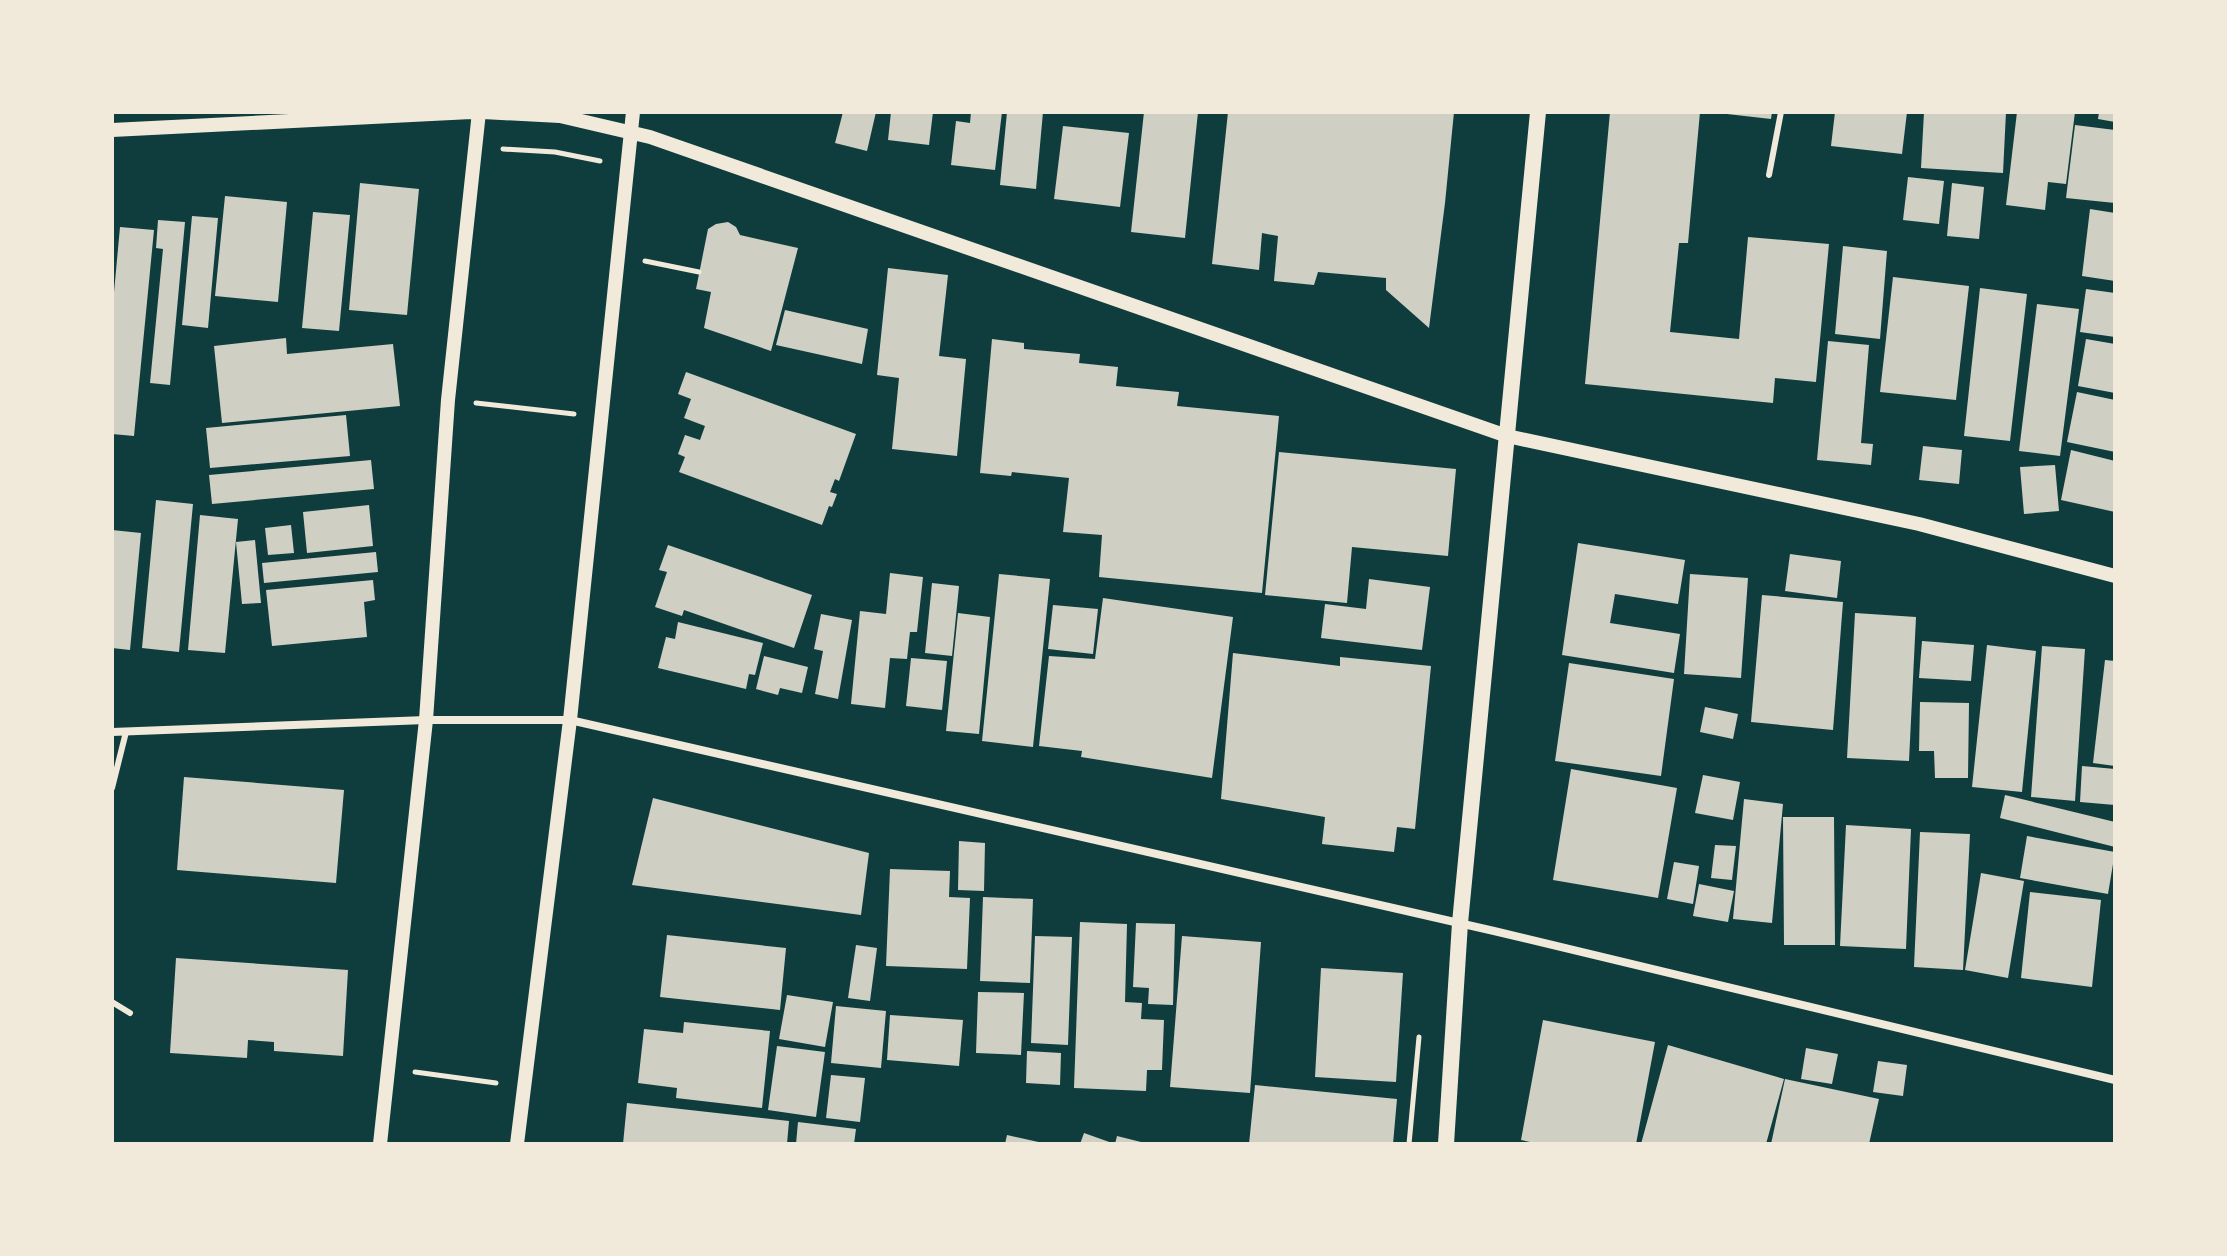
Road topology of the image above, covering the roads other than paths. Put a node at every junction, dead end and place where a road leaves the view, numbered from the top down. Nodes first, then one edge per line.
1 (471, 112) edge
2 (481, 112) edge
3 (633, 112) edge
4 (1538, 112) edge
5 (1781, 112) edge
6 (112, 130) edge
7 (632, 131) junction
8 (1769, 175) dead end
9 (1507, 436) junction
10 (2115, 576) edge
11 (426, 720) junction
12 (570, 720) junction
13 (112, 732) edge
14 (126, 732) junction
15 (112, 788) edge
16 (1460, 923) junction
17 (112, 1002) edge
18 (130, 1013) dead end
19 (2115, 1080) edge
20 (380, 1144) edge
21 (517, 1144) edge
22 (1446, 1144) edge

1 - 6 street
2 - 7 street
2 - 11 street
3 - 7 street
4 - 9 main road
5 - 8 lane
7 - 9 street
7 - 12 street
9 - 10 street
9 - 16 main road
11 - 12 street
11 - 14 street
11 - 20 street
12 - 16 street
12 - 21 street
13 - 14 street
14 - 15 lane
16 - 19 street
16 - 22 main road
17 - 18 lane

